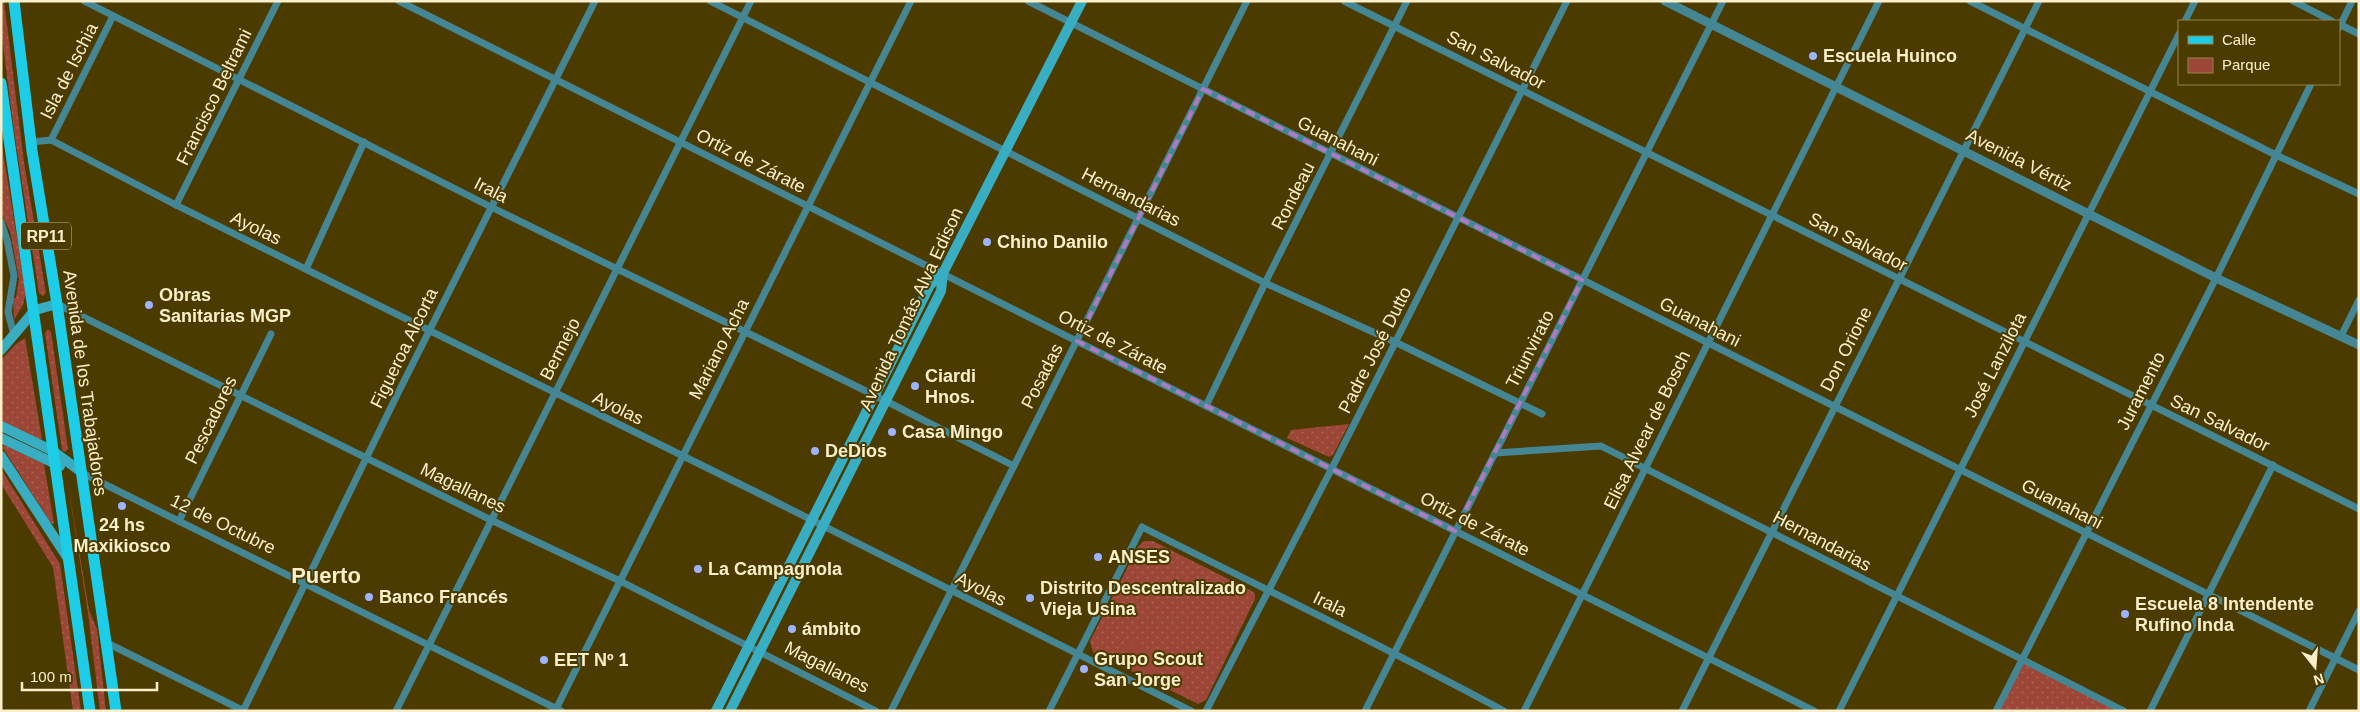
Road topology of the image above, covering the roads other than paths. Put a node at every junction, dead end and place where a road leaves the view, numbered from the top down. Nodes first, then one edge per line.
1 (14, 1) edge
2 (84, 1) edge
3 (278, 1) edge
4 (399, 1) edge
5 (595, 1) edge
6 (710, 1) edge
7 (751, 1) edge
8 (911, 1) edge
9 (1028, 1) edge
10 (1082, 1) edge
11 (1247, 1) edge
12 (1344, 1) edge
13 (1407, 1) edge
14 (1567, 1) edge
15 (1665, 1) edge
16 (1723, 1) edge
17 (1879, 1) edge
18 (1970, 1) edge
19 (2039, 1) edge
20 (2195, 1) edge
21 (2293, 1) edge
22 (2352, 1) edge
23 (113, 16) junction
24 (743, 18) junction
25 (2186, 20) edge
26 (2330, 20) edge
27 (1071, 22) junction
28 (1711, 24) junction
29 (2340, 24) edge
30 (1394, 26) junction
31 (2340, 26) edge
32 (2025, 28) junction
33 (2359, 34) edge
34 (2178, 36) edge
35 (240, 80) junction
36 (555, 80) junction
37 (871, 81) junction
38 (1, 83) edge
39 (2311, 85) edge
40 (1836, 87) junction
41 (1203, 89) junction
42 (1522, 90) junction
43 (2149, 91) junction
44 (51, 140) junction
45 (31, 142) junction
46 (364, 142) junction
47 (680, 142) junction
48 (1006, 150) junction
49 (1964, 150) junction
50 (1647, 153) junction
51 (1331, 154) junction
52 (2276, 155) junction
53 (2359, 194) edge
54 (176, 205) junction
55 (808, 206) junction
56 (491, 207) junction
57 (2088, 214) junction
58 (1771, 215) junction
59 (1458, 217) junction
60 (1139, 218) junction
61 (1, 222) edge
62 (306, 269) junction
63 (617, 269) junction
64 (943, 274) junction
65 (2216, 278) junction
66 (1898, 279) junction
67 (1582, 280) junction
68 (1266, 283) junction
69 (2359, 300) edge
70 (57, 304) junction
71 (35, 310) junction
72 (429, 330) junction
73 (745, 332) junction
74 (271, 334) dead end
75 (14, 335) junction
76 (2340, 336) junction
77 (1077, 341) junction
78 (2024, 341) junction
79 (1395, 342) junction
80 (1707, 342) junction
81 (2359, 345) edge
82 (1, 350) edge
83 (555, 393) junction
84 (241, 395) junction
85 (874, 395) junction
86 (886, 401) junction
87 (1520, 404) junction
88 (2150, 405) junction
89 (1206, 406) junction
90 (1835, 406) junction
91 (1542, 414) dead end
92 (1, 426) edge
93 (1, 438) edge
94 (53, 452) junction
95 (1495, 454) junction
96 (1, 456) edge
97 (682, 456) junction
98 (366, 458) junction
99 (56, 464) junction
100 (2273, 465) junction
101 (1014, 466) junction
102 (1332, 468) junction
103 (1645, 468) junction
104 (1960, 470) junction
105 (80, 471) junction
106 (2359, 509) edge
107 (179, 520) junction
108 (492, 520) junction
109 (811, 521) junction
110 (823, 527) junction
111 (1455, 531) junction
112 (1772, 531) junction
113 (2087, 534) junction
114 (70, 563) junction
115 (620, 580) junction
116 (304, 583) junction
117 (952, 591) junction
118 (1267, 591) junction
119 (1582, 595) junction
120 (2208, 595) junction
121 (1896, 597) junction
122 (2359, 611) edge
123 (107, 643) junction
124 (429, 645) junction
125 (748, 646) junction
126 (760, 652) junction
127 (1394, 652) junction
128 (1076, 653) junction
129 (1709, 657) junction
130 (2022, 658) junction
131 (2335, 658) junction
132 (2359, 670) edge
133 (557, 710) edge
134 (90, 711) edge
135 (116, 711) edge
136 (243, 711) edge
137 (396, 711) edge
138 (716, 711) edge
139 (730, 711) edge
140 (876, 711) edge
141 (892, 711) edge
142 (1048, 711) edge
143 (1191, 711) edge
144 (1206, 711) edge
145 (1365, 711) edge
146 (1504, 711) edge
147 (1524, 711) edge
148 (1682, 711) edge
149 (1814, 711) edge
150 (1839, 711) edge
151 (1996, 711) edge
152 (2124, 711) edge
153 (2150, 711) edge
154 (2309, 711) edge

1 - 45 main road, Avenida de los Trabajadores / RP11
2 - 23 street, Irala
3 - 35 street, Francisco Beltrami
4 - 36 street, Ortiz de Zárate
5 - 36 street, Figueroa Alcorta
6 - 24 street, Hernandarias
7 - 24 street, Bermejo
8 - 37 street, Mariano Acha
9 - 27 street, Guanahani
10 - 27 main road, Avenida Tomás Alva Edison
11 - 41 street, Posadas
12 - 30 street, San Salvador
13 - 30 street, Rondeau
14 - 42 street, Padre José Dutto
15 - 28 street, Avenida Vértiz
16 - 28 street, Triunvirato
17 - 40 street, Elisa Alvear de Bosch
18 - 32 street
19 - 32 street, Don Orione
20 - 25 street
21 - 26 street
22 - 29 street
23 - 35 street, Irala
23 - 44 street, Isla de Ischia
24 - 37 street, Hernandarias
24 - 47 street, Bermejo
27 - 41 street, Guanahani
27 - 48 main road, Avenida Tomás Alva Edison
28 - 40 street, Avenida Vértiz
28 - 50 street, Triunvirato
30 - 42 street, San Salvador
30 - 51 street, Rondeau
31 - 33 street
32 - 43 street
32 - 49 street, Don Orione
34 - 43 street, José Lanzilota
35 - 46 street, Irala
35 - 54 street, Francisco Beltrami
36 - 47 street, Ortiz de Zárate
36 - 56 street, Figueroa Alcorta
37 - 48 street, Hernandarias
37 - 55 street, Mariano Acha
38 - 71 main road, RP11
39 - 52 street, Juramento
40 - 49 street, Avenida Vértiz
40 - 58 street, Elisa Alvear de Bosch
41 - 51 street, Guanahani
41 - 60 street, Posadas
42 - 50 street, San Salvador
42 - 59 street, Padre José Dutto
43 - 52 street
43 - 57 street, José Lanzilota
44 - 45 street
44 - 54 street, Ayolas
45 - 70 main road, Avenida de los Trabajadores / RP11
46 - 56 street, Irala
46 - 62 street
47 - 55 street, Ortiz de Zárate
47 - 63 street, Bermejo
48 - 60 street, Hernandarias
48 - 64 main road, Avenida Tomás Alva Edison
49 - 57 street, Avenida Vértiz
49 - 66 street, Don Orione
50 - 58 street, San Salvador
50 - 67 street, Triunvirato
51 - 59 street, Guanahani
51 - 68 street, Rondeau
52 - 53 street
52 - 65 street, Juramento
54 - 62 street, Ayolas
55 - 64 street, Ortiz de Zárate
55 - 73 street, Mariano Acha
56 - 63 street, Irala
56 - 72 street, Figueroa Alcorta
57 - 65 street, Avenida Vértiz
57 - 78 street, José Lanzilota
58 - 66 street, San Salvador
58 - 80 street, Elisa Alvear de Bosch
59 - 67 street, Guanahani
59 - 79 street, Padre José Dutto
60 - 68 street, Hernandarias
60 - 77 street, Posadas
61 - 75 street
62 - 72 street, Ayolas
63 - 73 street, Irala
63 - 83 street, Bermejo
64 - 77 street, Ortiz de Zárate
64 - 85 main road, Avenida Tomás Alva Edison
64 - 86 main road, Avenida Tomás Alva Edison
65 - 76 street, Avenida Vértiz
65 - 88 street, Juramento
66 - 78 street, San Salvador
66 - 90 street, Don Orione
67 - 80 street, Guanahani
67 - 87 street, Triunvirato
68 - 79 street, Hernandarias
68 - 89 street, Rondeau
69 - 76 street
70 - 71 main road
70 - 84 street, Magallanes
70 - 105 main road, Avenida de los Trabajadores / RP11
71 - 75 main road
71 - 94 main road, RP11
72 - 83 street, Ayolas
72 - 98 street, Figueroa Alcorta
73 - 85 street, Irala
73 - 97 street, Mariano Acha
74 - 84 street, Pescadores
75 - 82 main road
76 - 81 street, Avenida Vértiz
77 - 89 street, Ortiz de Zárate
77 - 101 street, Posadas
78 - 88 street, San Salvador
78 - 104 street, José Lanzilota
79 - 87 street, Hernandarias
79 - 102 street, Padre José Dutto
80 - 90 street, Guanahani
80 - 103 street, Elisa Alvear de Bosch
83 - 97 street, Ayolas
83 - 108 street, Bermejo
84 - 98 street, Magallanes
84 - 107 street, Pescadores
85 - 86 street, Irala
85 - 109 main road, Avenida Tomás Alva Edison
86 - 101 street, Irala
86 - 110 main road, Avenida Tomás Alva Edison
87 - 91 street, Hernandarias
87 - 95 street, Triunvirato
88 - 100 street, San Salvador
88 - 113 street, Juramento
89 - 102 street, Ortiz de Zárate
90 - 104 street, Guanahani
90 - 112 street, Don Orione
92 - 94 main road
93 - 99 main road, 12 de Octubre
94 - 99 main road, RP11
94 - 105 main road
95 - 103 street, Hernandarias
95 - 111 street, Triunvirato
96 - 114 main road
97 - 109 street, Ayolas
97 - 115 street, Mariano Acha
98 - 108 street, Magallanes
98 - 116 street, Figueroa Alcorta
99 - 105 main road, 12 de Octubre
99 - 114 main road, RP11
100 - 106 street, San Salvador
100 - 120 street
101 - 117 street, Posadas
102 - 111 street, Ortiz de Zárate
102 - 118 street, Padre José Dutto
103 - 112 street, Hernandarias
103 - 119 street, Elisa Alvear de Bosch
104 - 113 street, Guanahani
104 - 121 street, José Lanzilota
105 - 107 street, 12 de Octubre
105 - 123 main road, Avenida de los Trabajadores / RP11
107 - 116 street, 12 de Octubre
108 - 115 street, Magallanes
108 - 124 street, Bermejo
109 - 110 street, Ayolas
109 - 125 main road, Avenida Tomás Alva Edison
110 - 117 street, Ayolas
110 - 126 main road, Avenida Tomás Alva Edison
111 - 119 street, Ortiz de Zárate
111 - 127 street, Triunvirato
112 - 121 street, Hernandarias
112 - 129 street, Don Orione
113 - 120 street, Guanahani
113 - 130 street, Juramento
114 - 134 main road, RP11
115 - 125 street, Magallanes
115 - 133 street, Mariano Acha
116 - 124 street, 12 de Octubre
116 - 136 street, Figueroa Alcorta
117 - 128 street, Ayolas
117 - 141 street, Posadas
118 - 127 street, Irala
118 - 128 street, Irala
118 - 144 street, Padre José Dutto
119 - 129 street, Ortiz de Zárate
119 - 147 street, Elisa Alvear de Bosch
120 - 131 street, Guanahani
120 - 153 street
121 - 130 street, Hernandarias
121 - 150 street, José Lanzilota
122 - 131 street
123 - 135 main road, Avenida de los Trabajadores / RP11
123 - 136 street
124 - 133 street, 12 de Octubre
124 - 137 street, Bermejo
125 - 126 street, Magallanes
125 - 138 main road, Avenida Tomás Alva Edison
126 - 139 main road, Avenida Tomás Alva Edison
126 - 140 street, Magallanes
127 - 145 street, Triunvirato
127 - 146 street, Irala
128 - 142 street
128 - 143 street, Ayolas
129 - 148 street, Don Orione
129 - 149 street, Ortiz de Zárate
130 - 151 street, Juramento
130 - 152 street, Hernandarias
131 - 132 street, Guanahani
131 - 154 street

